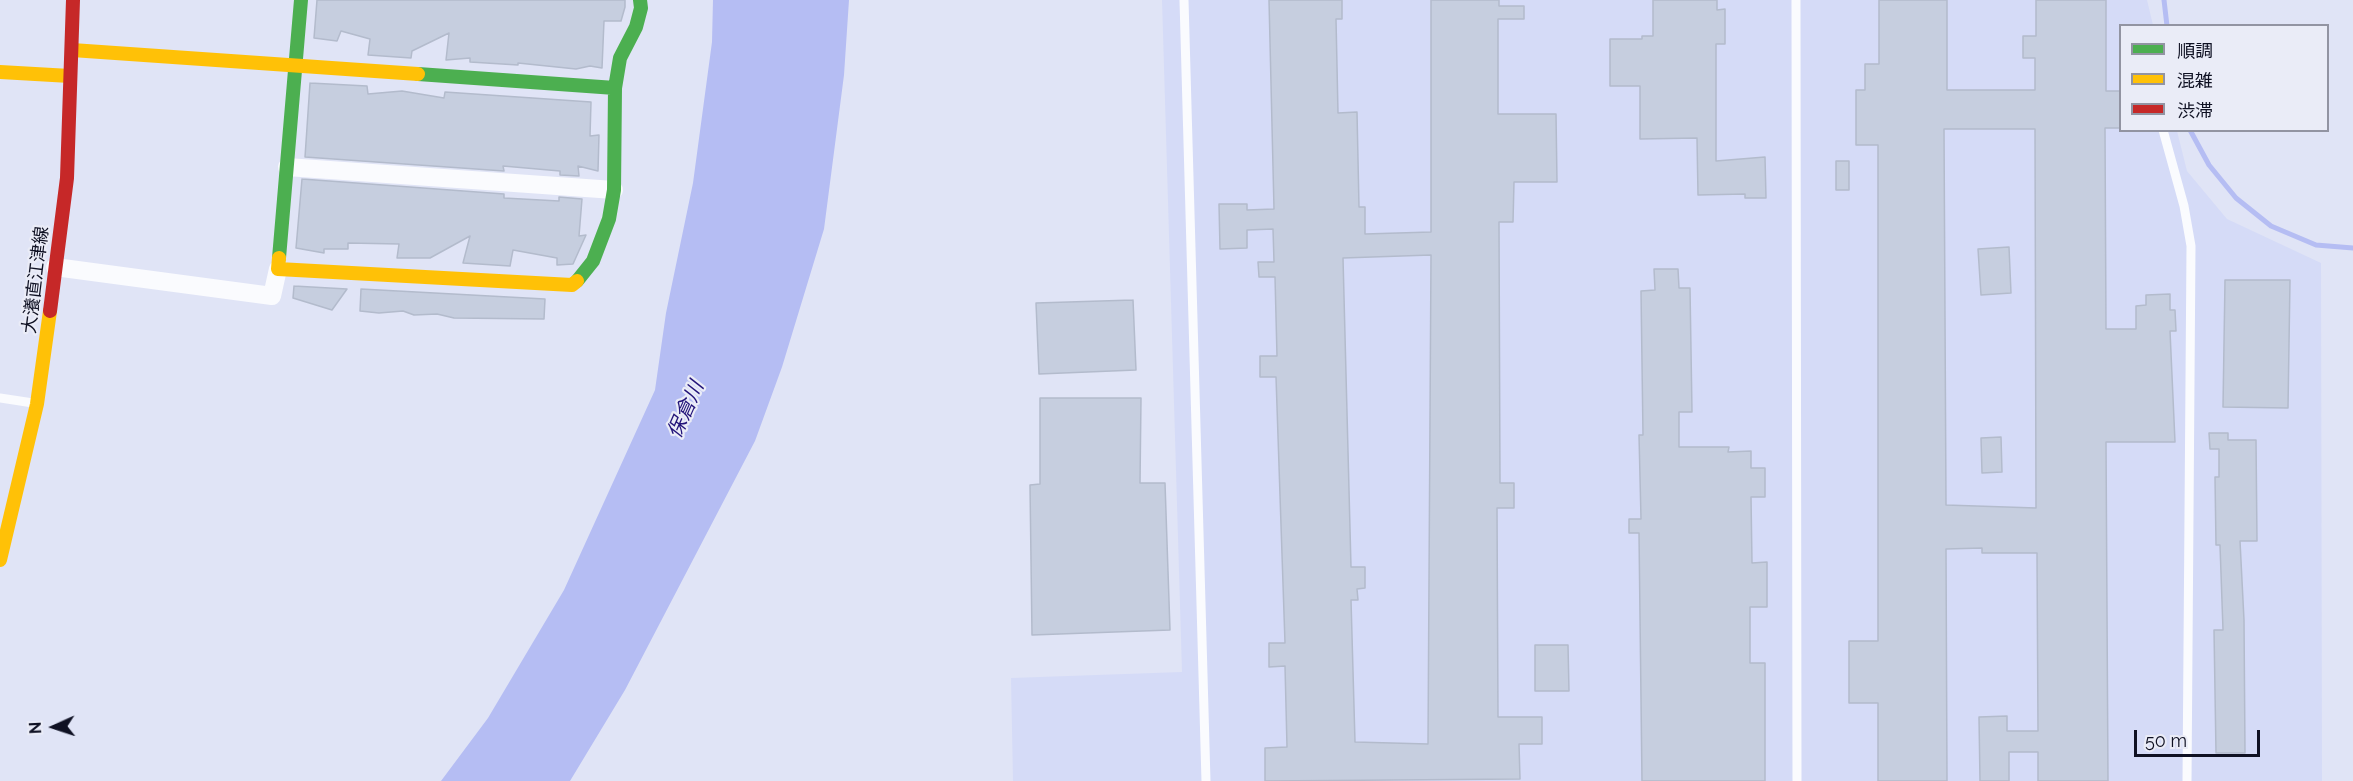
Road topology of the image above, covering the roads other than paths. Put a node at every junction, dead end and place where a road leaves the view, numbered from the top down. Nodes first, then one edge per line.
1 (73, 0) edge
2 (301, 0) edge
3 (640, 0) edge
4 (1184, 0) edge
5 (1796, 0) edge
6 (72, 50) junction
7 (295, 66) junction
8 (0, 72) edge
9 (70, 76) junction
10 (615, 88) junction
11 (2164, 132) edge
12 (287, 167) junction
13 (614, 190) junction
14 (55, 267) junction
15 (278, 268) junction
16 (0, 398) edge
17 (37, 404) junction
18 (0, 560) edge
19 (1206, 781) edge
20 (1797, 781) edge
21 (2187, 781) edge

1 - 6 street, 大瀁直江津線
2 - 7 street
3 - 10 street
4 - 19 lane
5 - 20 lane
6 - 7 street
6 - 9 street, 大瀁直江津線
7 - 10 street
7 - 12 street
8 - 9 street
9 - 14 street, 大瀁直江津線
10 - 13 street
11 - 21 lane
12 - 13 street
12 - 15 street
13 - 15 street
14 - 15 street
14 - 17 street, 大瀁直江津線
16 - 17 lane
17 - 18 street, 大瀁直江津線

